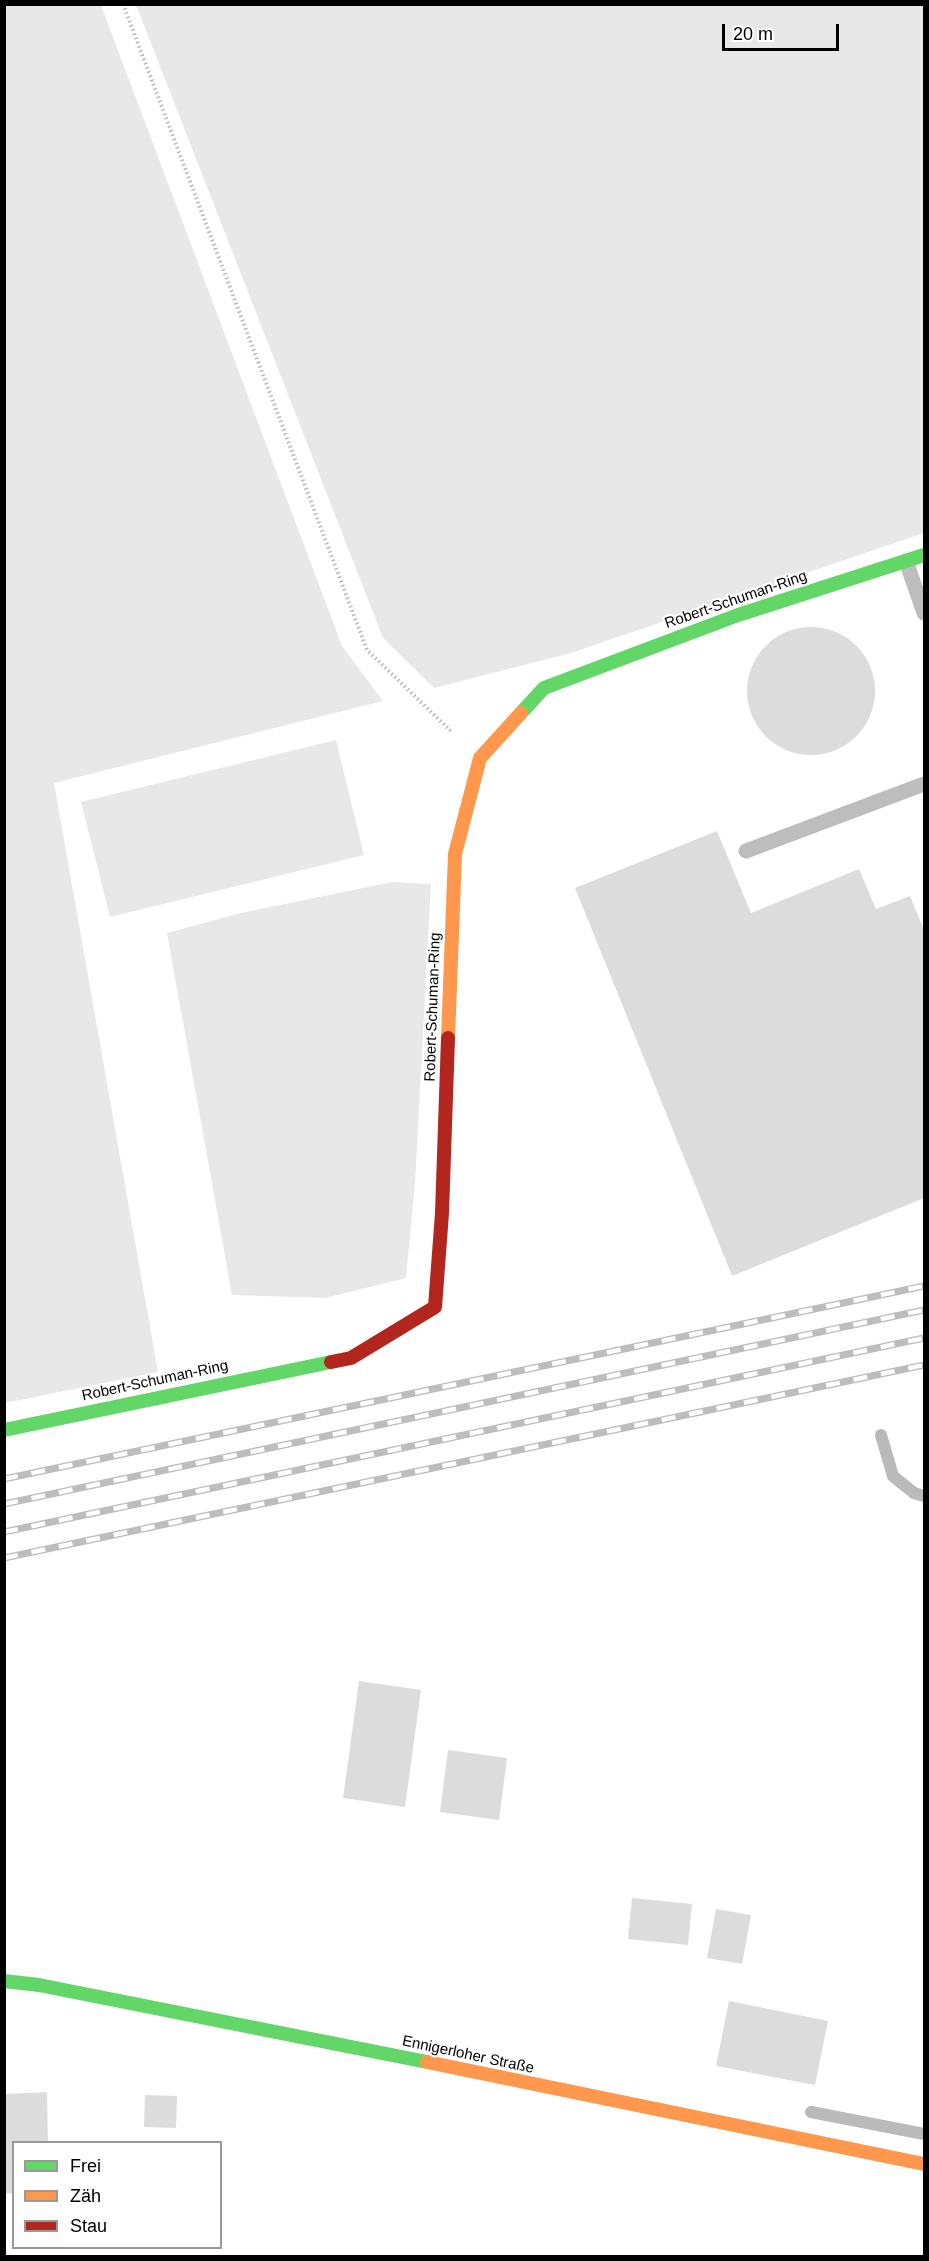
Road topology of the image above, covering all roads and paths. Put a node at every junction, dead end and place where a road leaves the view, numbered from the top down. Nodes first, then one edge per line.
1 (123, 4) edge
2 (924, 555) edge
3 (906, 561) junction
4 (924, 613) edge
5 (480, 758) junction
6 (924, 784) edge
7 (746, 851) dead end
8 (4, 1430) edge
9 (4, 1981) edge
10 (924, 2164) edge

1 - 5 path
2 - 3 street, Robert-Schuman-Ring
3 - 4 lane
3 - 5 street, Robert-Schuman-Ring
5 - 8 street, Robert-Schuman-Ring
6 - 7 lane
9 - 10 street, Ennigerloher Straße

